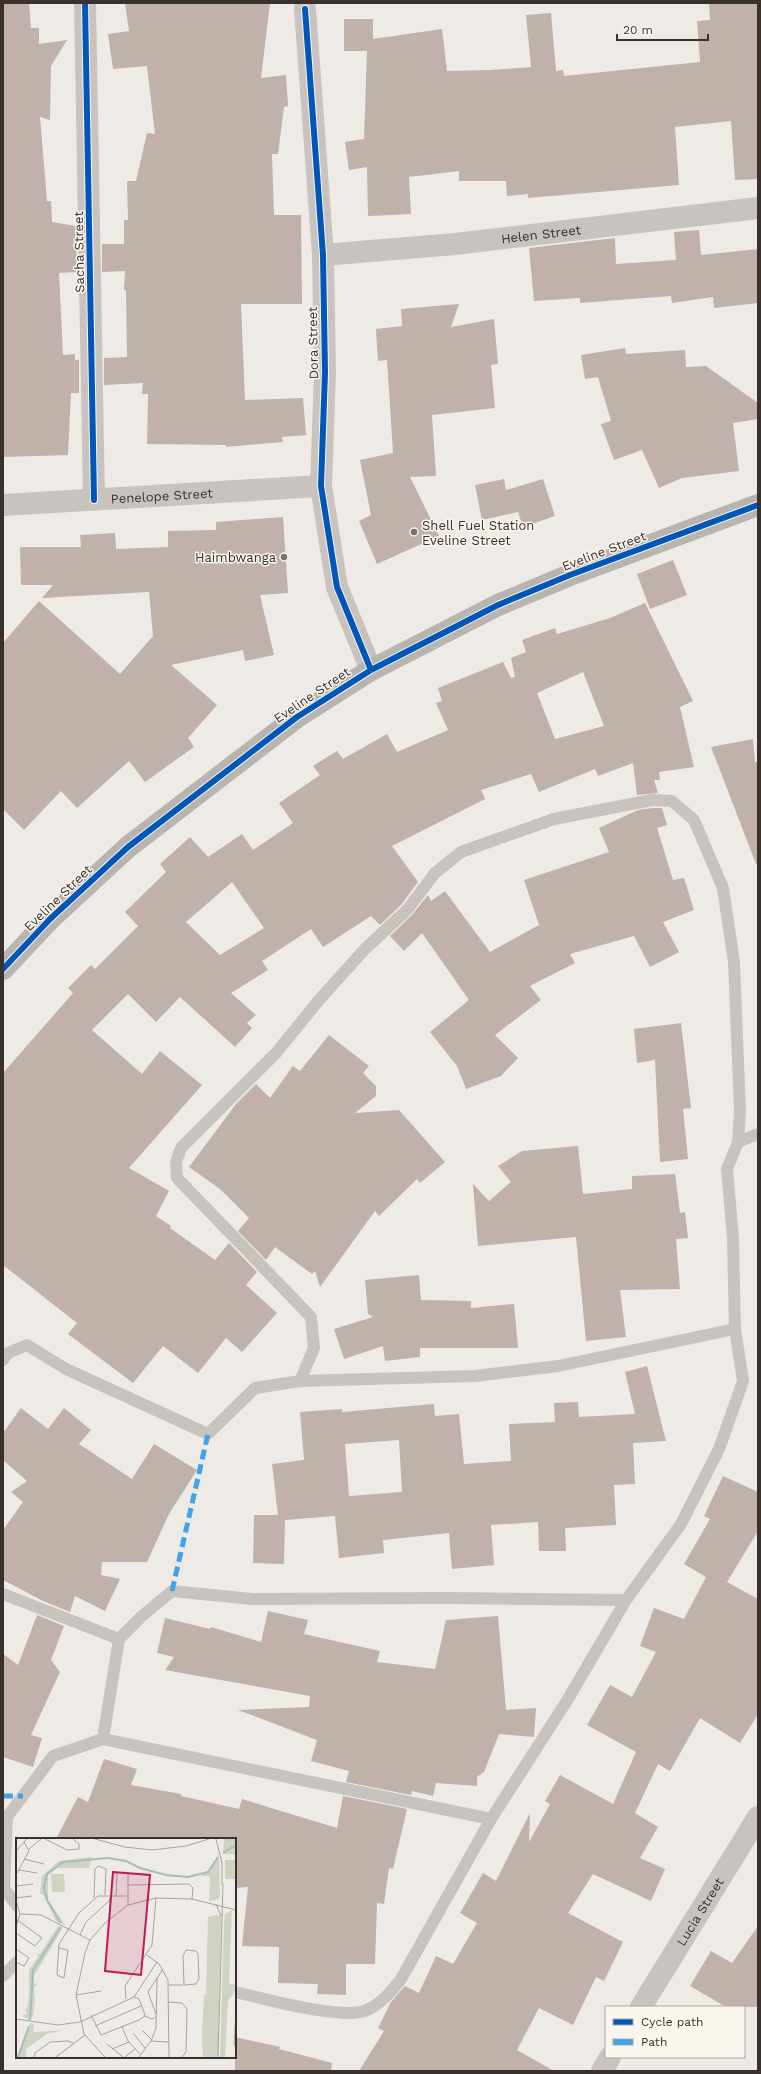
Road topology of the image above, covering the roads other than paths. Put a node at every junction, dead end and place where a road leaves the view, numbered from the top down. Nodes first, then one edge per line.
1 (85, 3) edge
2 (305, 9) dead end
3 (758, 208) edge
4 (323, 255) junction
5 (321, 486) junction
6 (94, 500) junction
7 (758, 505) edge
8 (3, 506) edge
9 (371, 670) junction
10 (3, 969) edge
11 (758, 1134) edge
12 (738, 1142) junction
13 (735, 1329) junction
14 (3, 1360) edge
15 (300, 1381) junction
16 (3, 1594) edge
17 (626, 1600) junction
18 (119, 1639) junction
19 (103, 1739) junction
20 (758, 1817) edge
21 (492, 1819) junction
22 (16, 1905) edge
23 (16, 1963) edge
24 (3, 1976) edge
25 (236, 1992) edge
26 (642, 2006) edge
27 (609, 2058) edge
28 (602, 2071) edge

1 - 6 street, Sacha Street
2 - 4 street, Dora Street
3 - 4 street, Helen Street
4 - 5 street, Dora Street
5 - 6 street, Penelope Street
5 - 9 street, Dora Street
6 - 8 street, Penelope Street
7 - 9 street, Eveline Street
9 - 10 street, Eveline Street
11 - 12 lane
12 - 13 lane
12 - 15 lane
13 - 15 lane
13 - 17 lane
14 - 15 lane
16 - 18 lane
17 - 18 lane
17 - 21 lane
18 - 19 lane
19 - 21 lane
19 - 22 lane
20 - 26 street, Lucia Street
21 - 25 lane
23 - 24 lane
27 - 28 street

